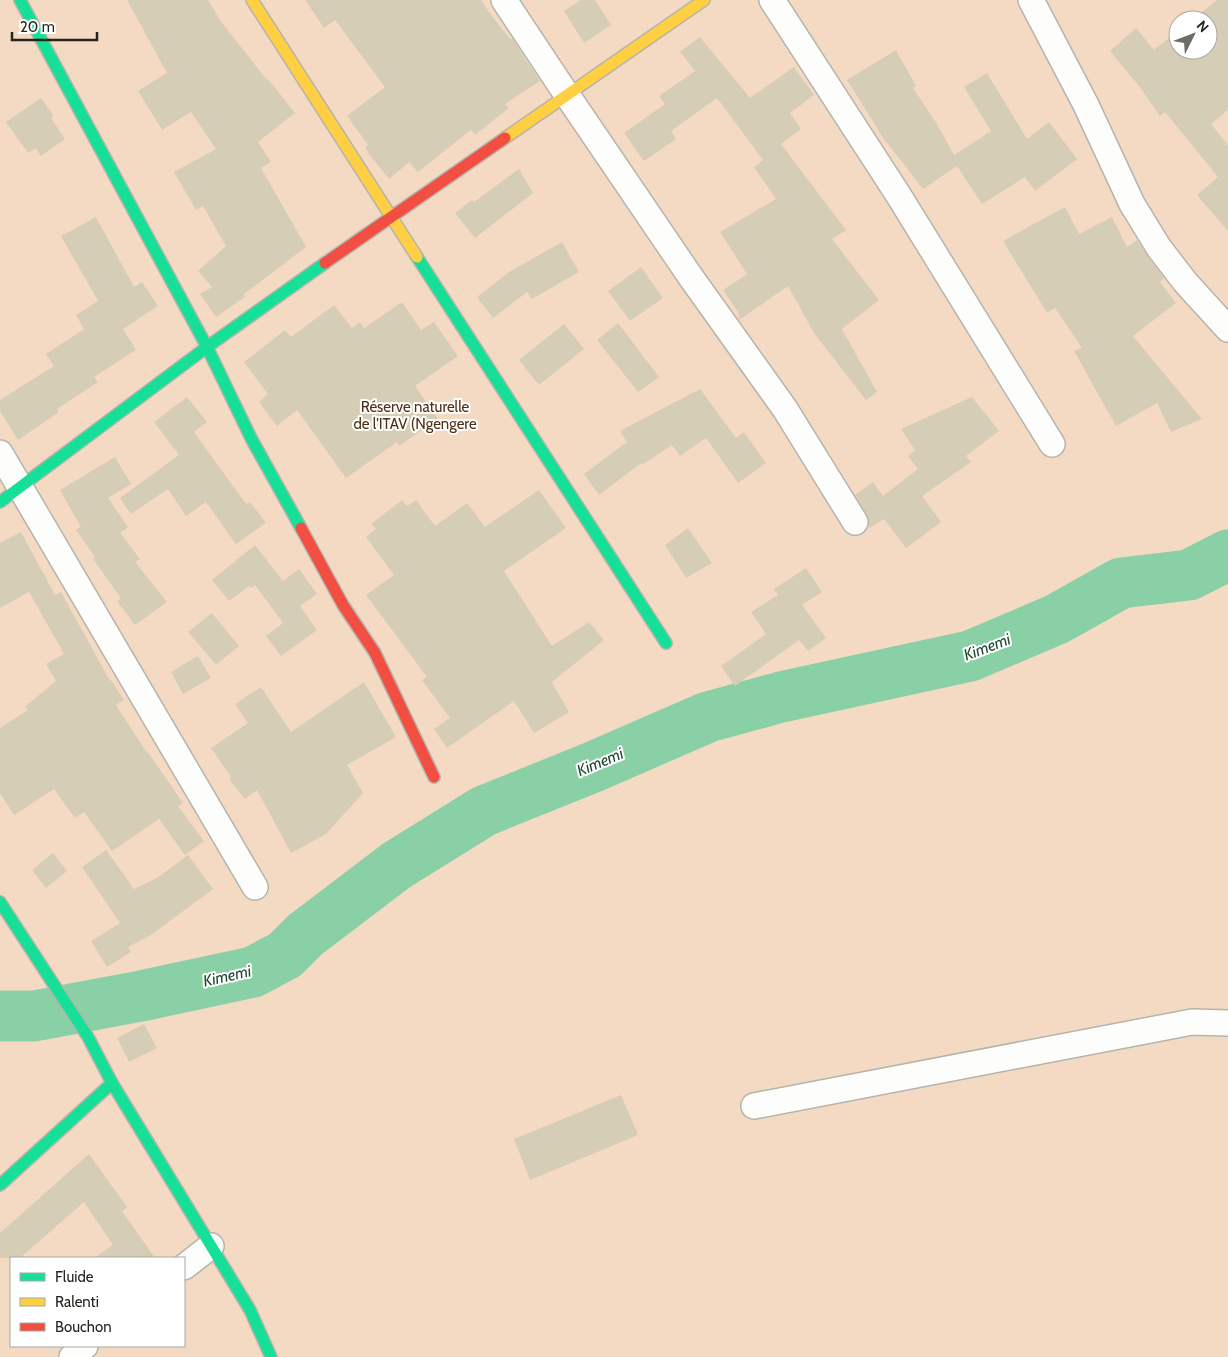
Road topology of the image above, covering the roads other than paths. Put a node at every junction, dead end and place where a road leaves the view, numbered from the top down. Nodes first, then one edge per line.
1 (20, 0) edge
2 (252, 0) edge
3 (504, 0) edge
4 (704, 0) edge
5 (772, 0) edge
6 (1031, 0) edge
7 (567, 95) junction
8 (390, 217) junction
9 (1228, 329) edge
10 (207, 347) junction
11 (1052, 444) dead end
12 (0, 453) edge
13 (20, 488) junction
14 (0, 502) edge
15 (855, 522) dead end
16 (666, 642) dead end
17 (434, 777) dead end
18 (255, 887) dead end
19 (0, 902) edge
20 (1228, 1022) edge
21 (112, 1082) junction
22 (754, 1106) dead end
23 (0, 1185) edge
24 (212, 1246) junction
25 (185, 1266) edge
26 (83, 1347) edge
27 (72, 1357) edge
28 (270, 1357) edge

1 - 10 street
2 - 8 street
3 - 7 street
4 - 7 street
5 - 11 street
6 - 9 street
7 - 8 street
7 - 15 street
8 - 10 street
8 - 16 street
10 - 13 street
10 - 17 street
12 - 13 street
13 - 14 street
13 - 18 street
19 - 21 street
20 - 22 street
21 - 23 street
21 - 24 street
24 - 25 street
24 - 28 street
26 - 27 street

